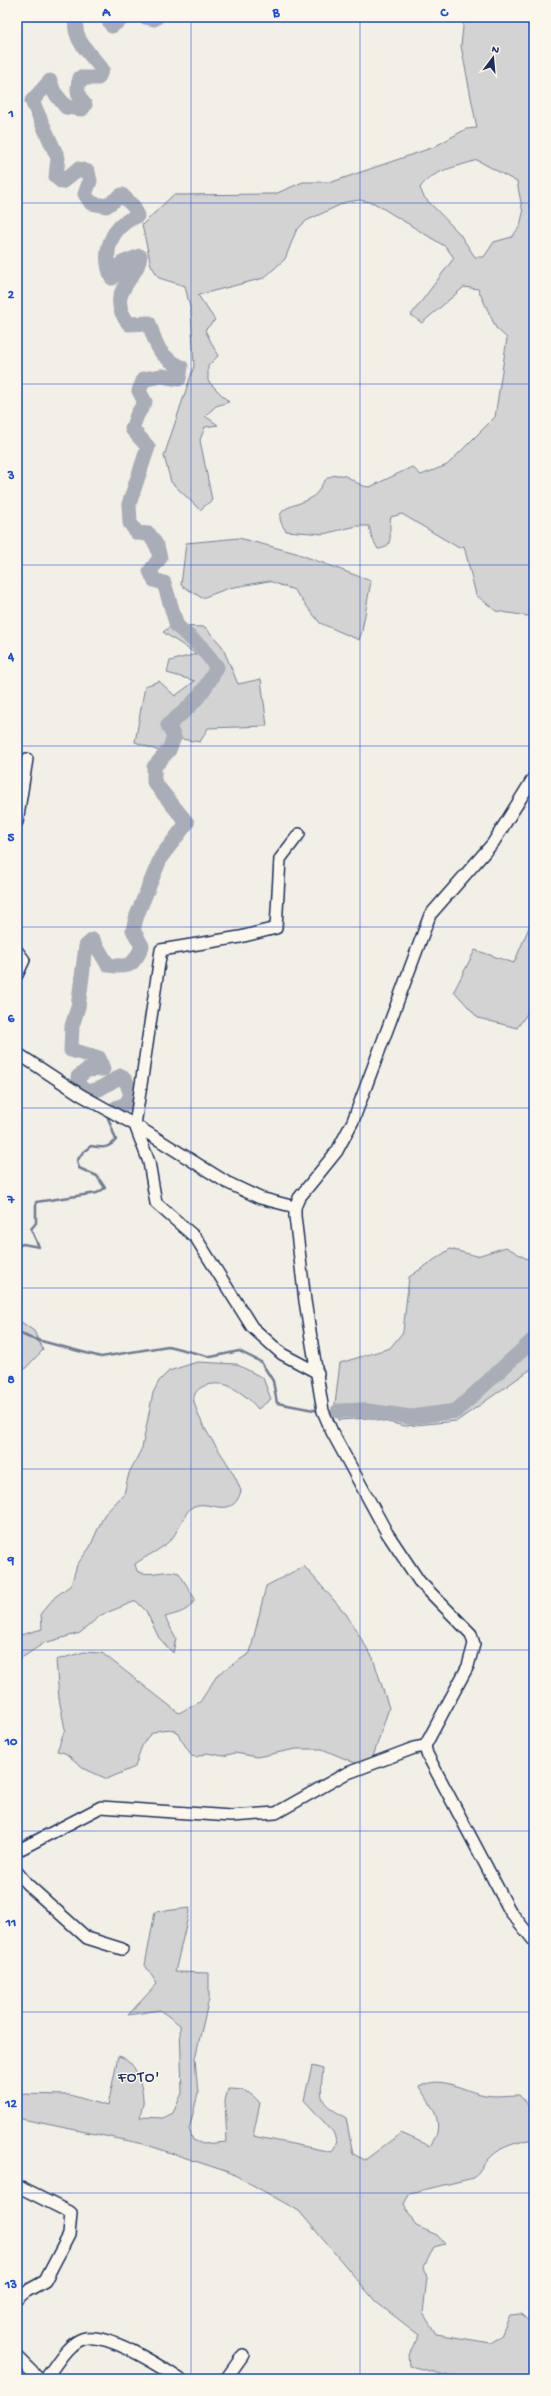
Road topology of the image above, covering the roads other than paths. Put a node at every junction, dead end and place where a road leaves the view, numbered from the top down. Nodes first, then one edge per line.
1 (27, 759) dead end
2 (534, 777) edge
3 (17, 822) edge
4 (299, 834) dead end
5 (17, 951) edge
6 (17, 975) edge
7 (17, 1053) edge
8 (135, 1125) junction
9 (295, 1207) junction
10 (318, 1373) junction
11 (425, 1746) junction
12 (17, 1851) edge
13 (17, 1872) edge
14 (534, 1941) edge
15 (122, 1949) dead end
16 (17, 2186) edge
17 (17, 2299) edge
18 (243, 2355) dead end
19 (17, 2357) edge
20 (39, 2379) edge
21 (45, 2379) edge
22 (180, 2379) edge
23 (226, 2379) edge

1 - 3 street
2 - 9 street
4 - 8 street
5 - 6 street
7 - 8 street
8 - 9 street
8 - 10 street
9 - 10 street
10 - 11 street
11 - 12 street
11 - 14 street
13 - 15 street
16 - 17 street
18 - 23 street
19 - 20 street
21 - 22 street

